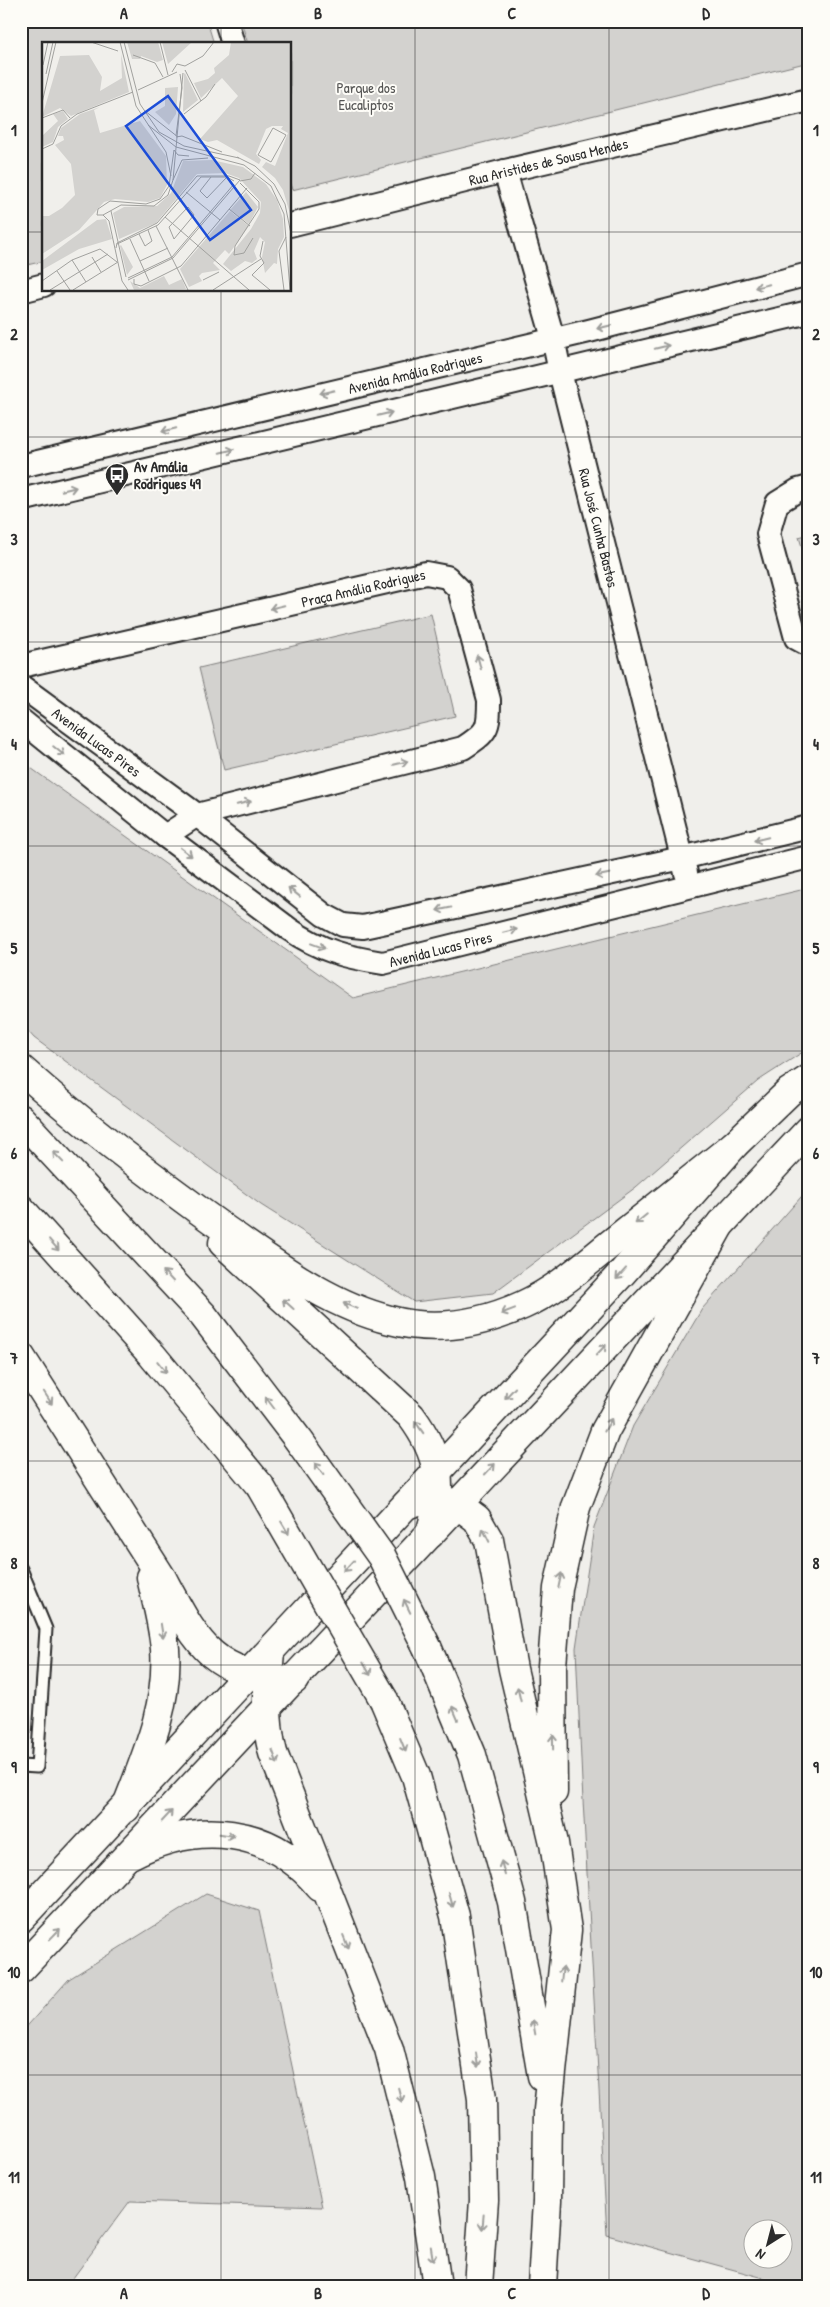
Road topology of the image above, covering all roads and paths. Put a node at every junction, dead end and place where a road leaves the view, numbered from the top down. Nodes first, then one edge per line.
1 (226, 21) edge
2 (232, 42) edge
3 (809, 100) edge
4 (505, 171) junction
5 (291, 225) edge
6 (809, 274) edge
7 (42, 286) edge
8 (21, 291) edge
9 (809, 312) edge
10 (553, 338) junction
11 (560, 372) junction
12 (21, 466) edge
13 (809, 487) edge
14 (21, 500) edge
15 (809, 645) edge
16 (21, 666) edge
17 (21, 686) edge
18 (21, 720) edge
19 (197, 815) junction
20 (809, 827) edge
21 (165, 836) junction
22 (809, 857) edge
23 (682, 858) junction
24 (690, 886) junction
25 (21, 1069) edge
26 (809, 1079) edge
27 (21, 1119) edge
28 (809, 1130) edge
29 (734, 1145) junction
30 (167, 1187) junction
31 (21, 1209) edge
32 (722, 1222) junction
33 (21, 1357) edge
34 (437, 1471) junction
35 (447, 1502) junction
36 (406, 1505) junction
37 (133, 1534) junction
38 (21, 1568) edge
39 (270, 1678) junction
40 (266, 1709) junction
41 (21, 1766) edge
42 (126, 1808) junction
43 (554, 1843) junction
44 (130, 1855) junction
45 (328, 1896) junction
46 (21, 1918) edge
47 (21, 1969) edge
48 (548, 2110) junction
49 (437, 2286) edge
50 (478, 2286) edge
51 (542, 2286) edge

1 - 2 street
3 - 4 street, Rua Aristides de Sousa Mendes
4 - 5 street, Rua Aristides de Sousa Mendes
4 - 10 street, Rua José Cunha Bastos
6 -> 10 street, Avenida Amália Rodrigues
7 - 8 street
11 -> 9 street
10 - 11 street, Rua José Cunha Bastos
10 -> 12 street, Avenida Amália Rodrigues
14 -> 11 street
11 - 23 street, Rua José Cunha Bastos
13 - 15 street
19 -> 16 street, Praça Amália Rodrigues
17 - 19 street, Avenida Lucas Pires
18 -> 21 street, Avenida Lucas Pires
19 - 21 street, Praça Amália Rodrigues
23 -> 19 street, Avenida Lucas Pires
20 -> 23 street, Avenida Lucas Pires
21 -> 24 street, Avenida Lucas Pires
22 - 24 street, Avenida Lucas Pires
23 - 24 street, Rua José Cunha Bastos
25 - 30 main road
26 - 29 main road
48 -> 27 main road, bridge
28 - 32 main road
29 -> 30 main road
29 -> 34 main road
34 -> 30 main road
31 -> 50 main road, bridge
35 -> 32 main road
43 -> 32 main road
33 -> 37 main road
34 - 35 main road
34 - 36 main road
35 - 36 main road
35 - 39 main road
43 -> 35 main road
36 -> 39 main road
37 - 39 main road
37 -> 42 main road
38 - 41 lane
39 - 40 main road
39 - 42 main road
44 -> 40 main road
40 -> 45 main road
42 - 46 main road
48 -> 43 main road
44 -> 45 main road
47 -> 44 main road
45 -> 49 main road
48 - 51 main road

